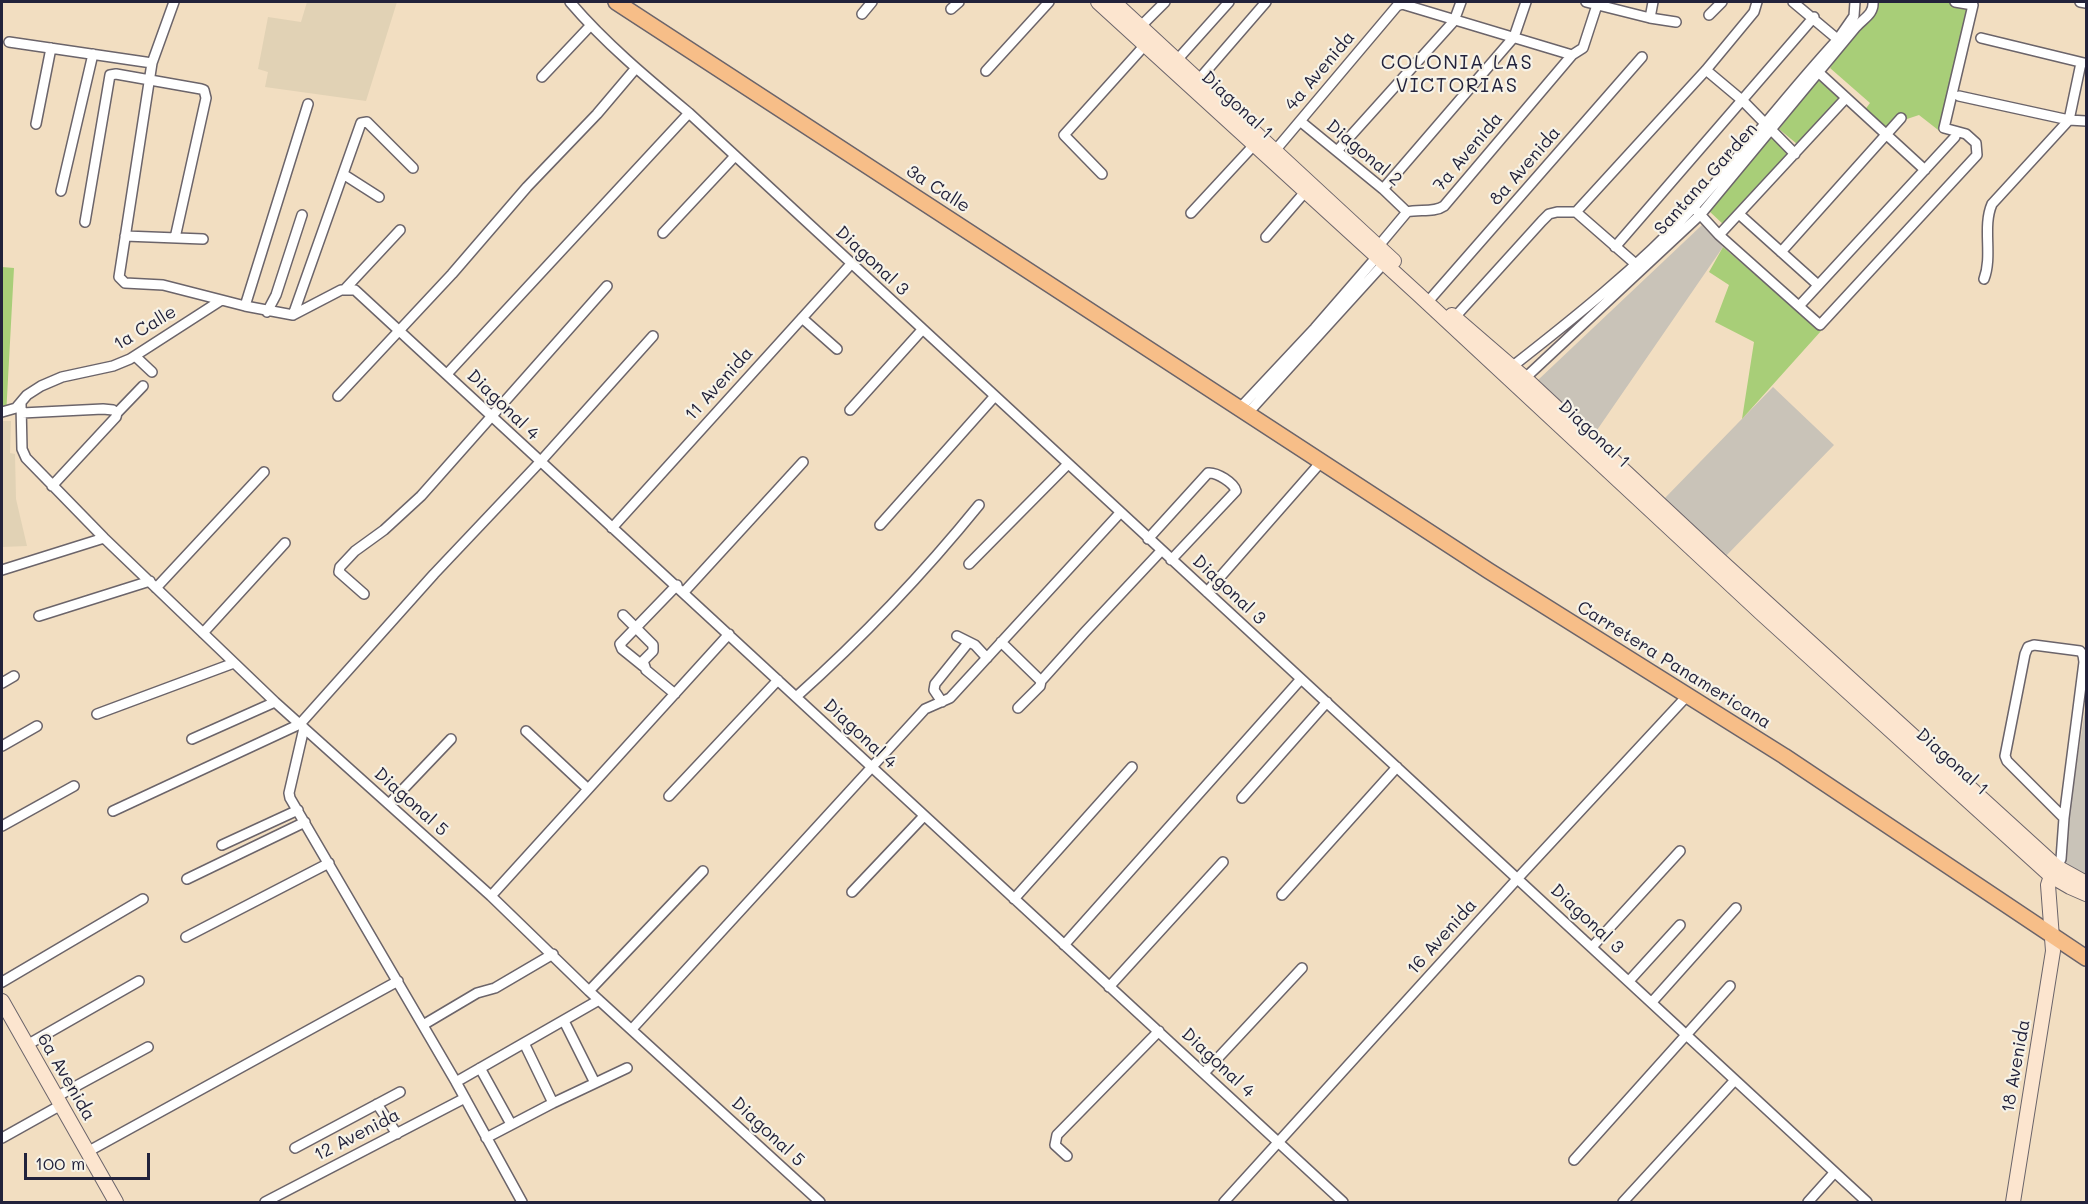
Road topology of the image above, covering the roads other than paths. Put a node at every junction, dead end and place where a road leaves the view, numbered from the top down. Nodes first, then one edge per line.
1 (174, 2) edge
2 (570, 2) edge
3 (616, 2) edge
4 (872, 2) edge
5 (959, 2) edge
6 (1049, 2) edge
7 (1098, 2) edge
8 (1114, 2) edge
9 (1165, 2) edge
10 (1229, 2) edge
11 (1266, 2) edge
12 (1461, 2) edge
13 (1526, 2) edge
14 (1587, 2) edge
15 (1653, 2) edge
16 (1722, 2) edge
17 (1757, 2) edge
18 (1793, 2) edge
19 (1855, 2) edge
20 (1874, 2) edge
21 (1955, 2) edge
22 (1598, 3) edge
23 (951, 9) dead end
24 (862, 14) dead end
25 (1709, 15) dead end
26 (1814, 17) junction
27 (1650, 18) junction
28 (1858, 18) junction
29 (1454, 21) junction
30 (1676, 22) dead end
31 (591, 25) junction
32 (1141, 26) junction
33 (1514, 37) junction
34 (1982, 38) dead end
35 (1841, 41) junction
36 (9, 42) dead end
37 (1145, 45) junction
38 (51, 48) junction
39 (93, 54) junction
40 (1572, 55) junction
41 (1642, 57) dead end
42 (1177, 60) junction
43 (152, 63) junction
44 (2084, 63) edge
45 (636, 68) junction
46 (1706, 70) junction
47 (1815, 70) junction
48 (986, 71) dead end
49 (542, 77) dead end
50 (149, 81) junction
51 (1195, 84) junction
52 (1959, 96) dead end
53 (1846, 98) junction
54 (1743, 101) junction
55 (308, 104) dead end
56 (688, 113) junction
57 (1901, 118) dead end
58 (2068, 120) junction
59 (1300, 121) junction
60 (2086, 121) edge
61 (36, 124) dead end
62 (1769, 126) junction
63 (1886, 135) junction
64 (1955, 137) dead end
65 (1254, 145) junction
66 (1337, 151) junction
67 (1271, 154) junction
68 (1795, 154) junction
69 (735, 156) junction
70 (413, 168) dead end
71 (1925, 170) junction
72 (343, 174) junction
73 (1102, 174) dead end
74 (1383, 189) junction
75 (61, 191) dead end
76 (1305, 192) junction
77 (379, 197) dead end
78 (1693, 208) junction
79 (1407, 212) junction
80 (1576, 212) junction
81 (1191, 213) dead end
82 (1701, 214) junction
83 (1739, 214) junction
84 (302, 215) dead end
85 (85, 222) dead end
86 (400, 230) dead end
87 (663, 233) dead end
88 (1719, 235) junction
89 (125, 236) junction
90 (1266, 237) dead end
91 (175, 238) junction
92 (203, 239) dead end
93 (1615, 247) junction
94 (1781, 252) junction
95 (1380, 255) junction
96 (851, 264) junction
97 (1640, 267) junction
98 (1984, 279) dead end
99 (1818, 285) junction
100 (607, 286) dead end
101 (350, 290) junction
102 (1432, 297) junction
103 (220, 301) junction
104 (1800, 305) junction
105 (245, 306) junction
106 (267, 312) junction
107 (293, 315) junction
108 (1455, 317) junction
109 (802, 318) junction
110 (922, 330) junction
111 (399, 331) junction
112 (652, 336) dead end
113 (1547, 340) junction
114 (837, 348) dead end
115 (1556, 348) junction
116 (135, 356) junction
117 (1507, 370) junction
118 (152, 372) dead end
119 (447, 374) junction
120 (1521, 383) junction
121 (143, 386) dead end
122 (338, 396) dead end
123 (994, 397) junction
124 (21, 409) junction
125 (850, 410) dead end
126 (2, 412) edge
127 (1243, 412) junction
128 (117, 413) junction
129 (491, 417) junction
130 (540, 462) junction
131 (803, 462) dead end
132 (1321, 462) junction
133 (1067, 465) junction
134 (264, 472) dead end
135 (52, 486) junction
136 (980, 505) dead end
137 (1120, 513) junction
138 (880, 525) dead end
139 (612, 528) junction
140 (104, 538) junction
141 (1148, 539) junction
142 (285, 543) dead end
143 (1161, 551) junction
144 (1171, 560) junction
145 (969, 564) dead end
146 (2, 570) edge
147 (153, 584) junction
148 (680, 589) junction
149 (1207, 592) junction
150 (364, 594) dead end
151 (623, 615) dead end
152 (39, 616) dead end
153 (636, 628) junction
154 (203, 633) junction
155 (729, 634) junction
156 (957, 636) dead end
157 (1001, 642) junction
158 (968, 644) junction
159 (987, 658) junction
160 (234, 663) junction
161 (643, 666) junction
162 (14, 676) dead end
163 (1301, 679) junction
164 (778, 680) junction
165 (1041, 681) junction
166 (2, 683) edge
167 (675, 694) junction
168 (1687, 696) junction
169 (796, 697) junction
170 (275, 702) junction
171 (942, 702) junction
172 (1327, 702) junction
173 (1018, 708) dead end
174 (97, 714) dead end
175 (37, 726) dead end
176 (302, 726) junction
177 (526, 731) dead end
178 (192, 739) dead end
179 (451, 739) dead end
180 (2, 746) edge
181 (1132, 767) dead end
182 (1397, 767) junction
183 (873, 769) junction
184 (74, 786) dead end
185 (588, 789) junction
186 (669, 796) dead end
187 (1242, 798) dead end
188 (388, 804) junction
189 (298, 810) junction
190 (113, 812) dead end
191 (924, 816) junction
192 (2064, 818) junction
193 (305, 822) junction
194 (2, 826) edge
195 (222, 845) dead end
196 (1680, 851) dead end
197 (1223, 862) dead end
198 (329, 863) junction
199 (703, 871) dead end
200 (2054, 872) junction
201 (1518, 878) junction
202 (187, 879) dead end
203 (2078, 884) edge
204 (852, 892) dead end
205 (2086, 894) edge
206 (1282, 895) dead end
207 (491, 896) junction
208 (143, 899) dead end
209 (1014, 899) junction
210 (1736, 908) dead end
211 (1680, 926) dead end
212 (2052, 935) junction
213 (186, 937) dead end
214 (1064, 945) junction
215 (1592, 947) junction
216 (553, 954) junction
217 (2086, 958) edge
218 (1302, 968) dead end
219 (139, 981) dead end
220 (398, 981) junction
221 (1629, 981) junction
222 (2, 982) edge
223 (1730, 986) dead end
224 (1109, 987) junction
225 (590, 991) junction
226 (599, 1000) junction
227 (2, 1001) edge
228 (1652, 1002) junction
229 (564, 1022) junction
230 (423, 1025) junction
231 (632, 1029) junction
232 (1159, 1031) junction
233 (1687, 1035) junction
234 (524, 1044) junction
235 (27, 1045) junction
236 (148, 1047) dead end
237 (480, 1068) junction
238 (627, 1068) dead end
239 (1204, 1073) junction
240 (1735, 1080) junction
241 (456, 1082) junction
242 (595, 1083) junction
243 (400, 1092) dead end
244 (465, 1098) junction
245 (58, 1101) junction
246 (553, 1103) junction
247 (377, 1104) junction
248 (511, 1124) junction
249 (397, 1134) junction
250 (2, 1138) edge
251 (486, 1138) junction
252 (1279, 1142) junction
253 (295, 1148) dead end
254 (89, 1151) junction
255 (1067, 1156) dead end
256 (1574, 1160) dead end
257 (1834, 1173) junction
258 (117, 1203) edge
259 (266, 1203) edge
260 (522, 1203) edge
261 (820, 1203) edge
262 (1224, 1203) edge
263 (1343, 1203) edge
264 (1623, 1203) edge
265 (1808, 1203) edge
266 (1867, 1203) edge
267 (2013, 1203) edge

1 - 43 street
2 - 31 street, Diagonal 3
3 - 127 main road, 3a Calle
4 - 24 street
5 - 23 street
6 - 48 street
7 - 37 main road, Diagonal 1
8 - 32 main road, Diagonal 1
9 - 32 street
10 - 42 street
11 - 51 street
12 - 29 street
13 - 33 street
14 - 22 street
15 - 27 street
16 - 25 street
17 - 46 street
18 - 26 street
19 - 28 street
20 - 28 street, Santana Garden
21 - 104 street
22 - 27 street
22 - 40 street, 7a Avenida
26 - 35 street
26 - 54 street
27 - 30 street
28 - 35 street, Santana Garden
29 - 33 street
29 - 59 street, 4a Avenida
29 - 66 street
31 - 45 street, Diagonal 3
31 - 49 street
32 - 42 main road, Diagonal 1
33 - 40 street
33 - 74 street
34 - 44 street
35 - 47 street, Santana Garden
36 - 38 street
37 - 51 main road, Diagonal 1
37 - 73 street
38 - 39 street
38 - 61 street
39 - 43 street
39 - 75 street
40 - 79 street, 7a Avenida
41 - 102 street, 8a Avenida
42 - 51 main road, Diagonal 1
43 - 50 street
44 - 58 street
45 - 56 street, Diagonal 3
45 - 111 street
46 - 54 street
46 - 80 street
47 - 53 street
47 - 62 street, Santana Garden
50 - 85 street
50 - 89 street
50 - 91 street
51 - 65 main road, Diagonal 1
51 - 67 main road, Diagonal 1
52 - 58 street
53 - 63 street
53 - 68 street
54 - 62 street
54 - 93 street
55 - 105 street
56 - 69 street, Diagonal 3
56 - 119 street
57 - 63 street
58 - 60 street
58 - 98 street
59 - 66 street, Diagonal 2
59 - 67 street, 4a Avenida
62 - 68 street
62 - 78 street, Santana Garden
62 - 82 street, Santana Garden
63 - 71 street
63 - 94 street
64 - 71 street
65 - 67 main road, Diagonal 1
65 - 81 street
66 - 74 street, Diagonal 2
67 - 76 main road, Diagonal 1
67 - 95 main road, Diagonal 1
68 - 83 street
69 - 87 street
69 - 96 street, Diagonal 3
70 - 72 street
71 - 99 street
72 - 77 street
72 - 107 street
74 - 79 street, Diagonal 2
76 - 90 street
76 - 95 main road, Diagonal 1
78 - 82 street
78 - 97 street, Santana Garden
79 - 95 street
80 - 93 street
80 - 108 street
82 - 88 street
82 - 97 street, Santana Garden
83 - 88 street
83 - 94 street
84 - 106 street
86 - 101 street
88 - 104 street
89 - 91 street
89 - 103 street
91 - 92 street
93 - 97 street
94 - 99 street
95 - 102 main road, Diagonal 1
95 - 117 main road, Diagonal 1
95 - 127 street
96 - 109 street, 11 Avenida
96 - 110 street, Diagonal 3
97 - 113 street, Santana Garden
97 - 115 street, Santana Garden
99 - 104 street
100 - 129 street
101 - 107 street
101 - 111 street, Diagonal 4
102 - 108 main road, Diagonal 1
103 - 105 street
103 - 116 street, 1a Calle
105 - 106 street
106 - 107 street
108 - 117 main road, Diagonal 1
109 - 114 street
109 - 139 street, 11 Avenida
110 - 123 street, Diagonal 3
110 - 125 street
111 - 119 street, Diagonal 4
111 - 122 street
112 - 130 street
113 - 115 street
113 - 117 street, Santana Garden
115 - 120 street, Santana Garden
116 - 118 street
116 - 124 street, 1a Calle
117 - 120 main road, Diagonal 1
119 - 129 street, Diagonal 4
120 - 200 main road, Diagonal 1
121 - 128 street
123 - 133 street, Diagonal 3
123 - 138 street
124 - 126 street
124 - 128 street
124 - 135 street, Diagonal 5
127 - 132 main road, Carretera Panamericana
128 - 135 street
129 - 130 street, Diagonal 4
129 - 150 street
130 - 139 street, Diagonal 4
130 - 176 street
131 - 148 street
132 - 149 street
132 - 168 main road, Carretera Panamericana
133 - 137 street, Diagonal 3
133 - 145 street
134 - 147 street
135 - 140 street, Diagonal 5
136 - 169 street
137 - 141 street, Diagonal 3
137 - 157 street
139 - 148 street, Diagonal 4
140 - 146 street
140 - 147 street, Diagonal 5
141 - 143 street, Diagonal 3
141 - 144 street
142 - 154 street
143 - 144 street, Diagonal 3
143 - 165 street
144 - 149 street, Diagonal 3
147 - 152 street
147 - 154 street, Diagonal 5
148 - 153 street
148 - 155 street, Diagonal 4
149 - 163 street, Diagonal 3
151 - 153 street
153 - 161 street
153 - 161 street
154 - 160 street, Diagonal 5
155 - 164 street, Diagonal 4
155 - 167 street
156 - 158 street
157 - 159 street
157 - 165 street
158 - 159 street
158 - 171 street
159 - 171 street
160 - 170 street, Diagonal 5
160 - 174 street
161 - 167 street
162 - 166 street
163 - 172 street, Diagonal 3
163 - 214 street
164 - 169 street, Diagonal 4
164 - 186 street
165 - 173 street
167 - 185 street
168 - 201 street, 16 Avenida
168 - 212 main road, Carretera Panamericana
169 - 183 street, Diagonal 4
170 - 176 street, Diagonal 5
170 - 178 street
171 - 183 street
172 - 182 street, Diagonal 3
172 - 187 street
175 - 180 street
176 - 188 street, Diagonal 5
176 - 189 street
176 - 190 street
177 - 185 street
179 - 188 street
181 - 209 street
182 - 201 street, Diagonal 3
182 - 206 street
183 - 191 street, Diagonal 4
183 - 231 street
184 - 194 street
185 - 207 street
188 - 207 street, Diagonal 5
189 - 193 street
189 - 195 street
191 - 204 street
191 - 209 street, Diagonal 4
192 - 192 street
192 - 200 street
193 - 198 street
193 - 202 street
196 - 215 street
197 - 224 street
198 - 213 street
198 - 220 street
199 - 225 street
200 - 203 main road, Diagonal 1
200 - 212 main road, 18 Avenida
201 - 215 street, Diagonal 3
201 - 252 street, 16 Avenida
203 - 205 main road, Diagonal 1
207 - 216 street, Diagonal 5
208 - 222 street
209 - 214 street, Diagonal 4
210 - 228 street
211 - 221 street
212 - 217 main road, Carretera Panamericana
212 - 267 main road, 18 Avenida
214 - 224 street, Diagonal 4
215 - 221 street, Diagonal 3
216 - 225 street, Diagonal 5
216 - 230 street
218 - 239 street
219 - 235 street
220 - 230 street
220 - 254 street
221 - 228 street, Diagonal 3
223 - 233 street
224 - 232 street, Diagonal 4
225 - 226 street, Diagonal 5
226 - 229 street
226 - 231 street, Diagonal 5
227 - 235 main road, 6a Avenida
228 - 233 street, Diagonal 3
229 - 234 street
229 - 242 street
230 - 241 street
231 - 261 street, Diagonal 5
232 - 239 street, Diagonal 4
232 - 255 street
233 - 240 street, Diagonal 3
233 - 256 street
234 - 237 street
234 - 246 street
235 - 245 main road, 6a Avenida
236 - 245 street
237 - 241 street
237 - 248 street
238 - 242 street
239 - 252 street, Diagonal 4
240 - 257 street, Diagonal 3
240 - 264 street
241 - 244 street
242 - 246 street
243 - 247 street
244 - 249 street, 12 Avenida
244 - 251 street
245 - 250 street
245 - 254 main road, 6a Avenida
246 - 248 street
247 - 249 street
247 - 253 street
248 - 251 street
249 - 259 street, 12 Avenida
251 - 260 street
252 - 262 street, 16 Avenida
252 - 263 street, Diagonal 4
254 - 258 main road, 6a Avenida
257 - 265 street
257 - 266 street, Diagonal 3

